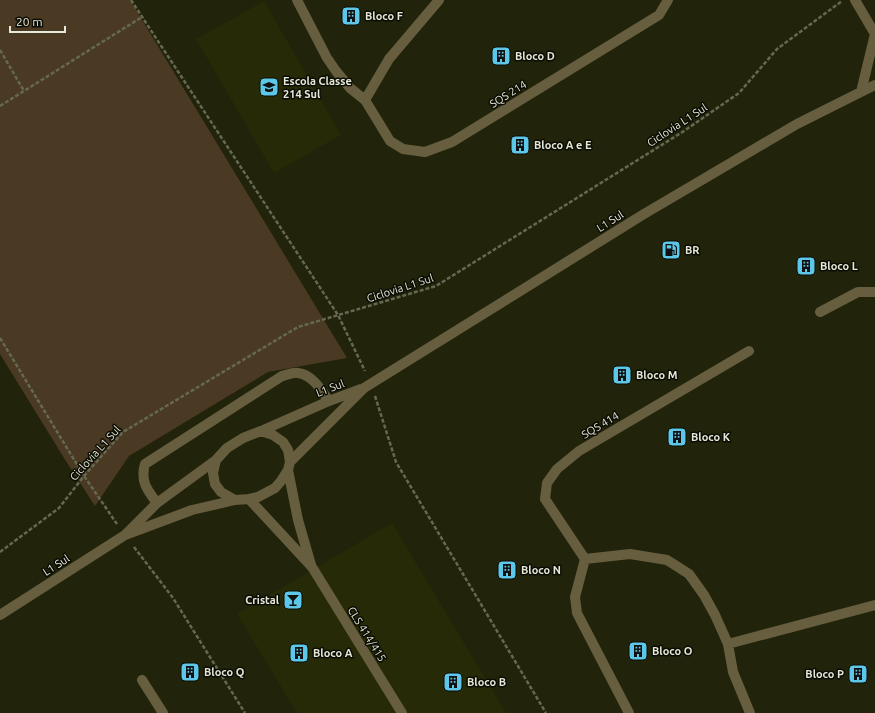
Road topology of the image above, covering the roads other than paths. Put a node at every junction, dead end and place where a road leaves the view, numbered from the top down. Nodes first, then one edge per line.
1 (297, 0) edge
2 (439, 0) edge
3 (668, 0) edge
4 (855, 0) edge
5 (875, 34) edge
6 (875, 85) edge
7 (861, 92) junction
8 (365, 100) junction
9 (875, 292) edge
10 (820, 312) dead end
11 (749, 351) dead end
12 (368, 386) junction
13 (328, 401) junction
14 (261, 431) junction
15 (216, 460) junction
16 (289, 466) junction
17 (249, 499) junction
18 (235, 500) junction
19 (157, 503) junction
20 (125, 535) junction
21 (585, 559) junction
22 (312, 567) junction
23 (875, 605) edge
24 (0, 615) edge
25 (728, 644) junction
26 (142, 680) dead end
27 (163, 713) edge
28 (402, 713) edge
29 (629, 713) edge
30 (750, 713) edge

1 - 8 street, SQS 214
2 - 8 street
3 - 8 street, SQS 214
4 - 5 street
5 - 7 street
6 - 7 street, L1 Sul
7 - 12 street, L1 Sul
9 - 10 street
11 - 21 street, SQS 414
12 - 13 street, L1 Sul
12 - 16 street, L1 Sul
13 - 14 street, L1 Sul
13 - 19 street
14 - 15 street
14 - 16 street
15 - 18 street
15 - 19 street, L1 Sul
16 - 17 street
16 - 22 street, CLS 414/415
17 - 18 street
17 - 22 street, CLS 414/415
18 - 20 street, L1 Sul
19 - 20 street, L1 Sul
20 - 24 street, L1 Sul
21 - 25 street
21 - 29 street
22 - 28 street, CLS 414/415
23 - 25 street
25 - 30 street
26 - 27 street

